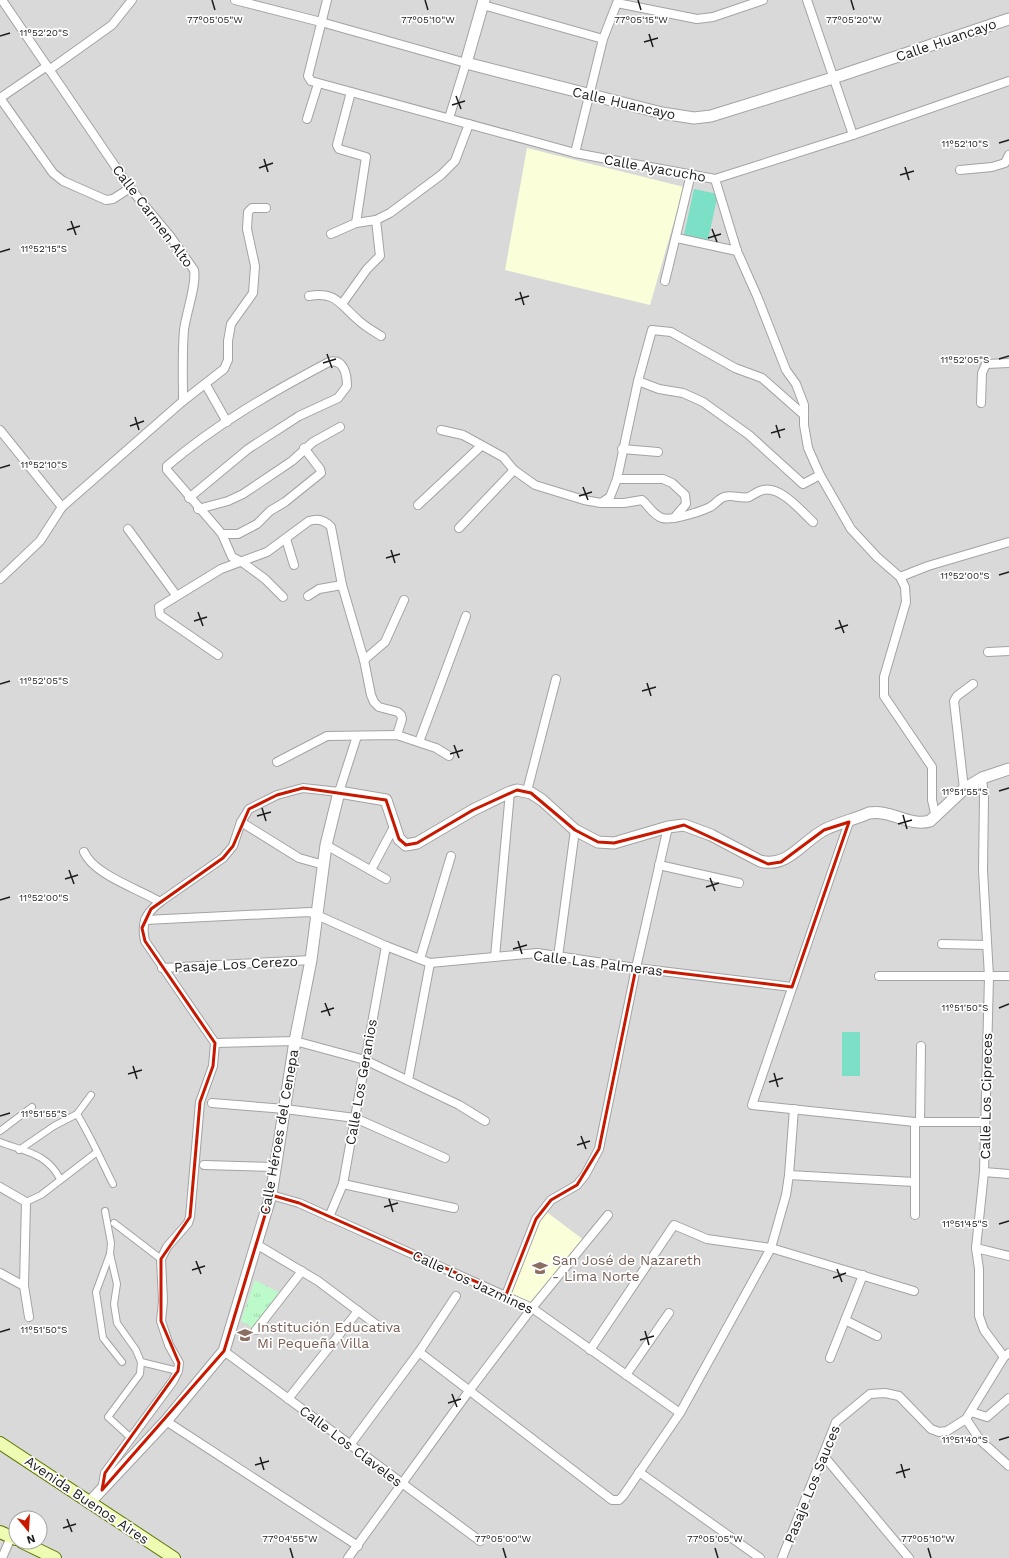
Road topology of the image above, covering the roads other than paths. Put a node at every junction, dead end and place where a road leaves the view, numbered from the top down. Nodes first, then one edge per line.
1 (132, 0) edge
2 (234, 0) edge
3 (327, 0) edge
4 (763, 0) edge
5 (807, 0) edge
6 (3, 1) edge
7 (632, 2) edge
8 (483, 3) edge
9 (1009, 19) edge
10 (321, 22) junction
11 (603, 39) junction
12 (466, 63) junction
13 (48, 68) junction
14 (833, 78) junction
15 (1009, 81) edge
16 (318, 84) junction
17 (351, 92) junction
18 (589, 95) junction
19 (0, 98) edge
20 (449, 118) junction
21 (307, 119) dead end
22 (469, 124) junction
23 (853, 135) junction
24 (575, 153) junction
25 (1009, 155) edge
26 (960, 170) dead end
27 (692, 174) junction
28 (715, 179) junction
29 (130, 188) junction
30 (266, 208) dead end
31 (376, 220) junction
32 (356, 223) junction
33 (331, 234) dead end
34 (677, 238) junction
35 (737, 251) junction
36 (665, 281) dead end
37 (309, 296) dead end
38 (342, 304) junction
39 (381, 336) dead end
40 (1009, 363) edge
41 (638, 381) junction
42 (206, 385) junction
43 (183, 401) junction
44 (981, 403) dead end
45 (804, 415) junction
46 (227, 422) junction
47 (340, 427) dead end
48 (0, 430) edge
49 (441, 430) dead end
50 (481, 446) junction
51 (304, 448) junction
52 (622, 449) junction
53 (658, 452) dead end
54 (514, 470) junction
55 (820, 475) junction
56 (617, 479) junction
57 (189, 498) junction
58 (601, 503) junction
59 (418, 505) dead end
60 (62, 507) junction
61 (198, 509) junction
62 (674, 518) junction
63 (813, 522) dead end
64 (459, 528) dead end
65 (128, 529) dead end
66 (222, 534) junction
67 (286, 539) junction
68 (1009, 542) edge
69 (242, 562) junction
70 (294, 565) dead end
71 (900, 577) junction
72 (0, 579) edge
73 (342, 585) junction
74 (176, 595) junction
75 (283, 596) dead end
76 (308, 596) dead end
77 (404, 600) dead end
78 (466, 616) dead end
79 (1009, 651) edge
80 (988, 652) dead end
81 (218, 656) dead end
82 (364, 660) junction
83 (556, 679) dead end
84 (973, 684) dead end
85 (397, 734) junction
86 (357, 736) junction
87 (419, 742) junction
88 (449, 756) dead end
89 (277, 762) dead end
90 (1009, 769) edge
91 (982, 778) junction
92 (964, 789) junction
93 (527, 791) junction
94 (338, 792) junction
95 (510, 792) junction
96 (936, 817) junction
97 (241, 822) junction
98 (849, 822) junction
99 (394, 827) junction
100 (668, 827) junction
101 (575, 830) junction
102 (326, 845) junction
103 (84, 852) dead end
104 (452, 856) dead end
105 (324, 865) junction
106 (659, 865) junction
107 (371, 870) junction
108 (386, 879) dead end
109 (738, 883) dead end
110 (160, 902) junction
111 (317, 915) junction
112 (145, 920) junction
113 (942, 944) dead end
114 (987, 945) junction
115 (386, 946) junction
116 (558, 956) junction
117 (495, 957) junction
118 (420, 959) junction
119 (311, 960) junction
120 (430, 963) junction
121 (162, 968) junction
122 (636, 968) junction
123 (879, 976) dead end
124 (1009, 976) edge
125 (989, 977) junction
126 (792, 987) junction
127 (295, 1041) junction
128 (215, 1043) junction
129 (921, 1046) dead end
130 (365, 1060) junction
131 (408, 1080) junction
132 (91, 1095) dead end
133 (212, 1104) dead end
134 (32, 1107) dead end
135 (285, 1109) junction
136 (794, 1109) junction
137 (77, 1114) junction
138 (355, 1118) junction
139 (485, 1122) dead end
140 (918, 1122) junction
141 (984, 1122) junction
142 (0, 1131) edge
143 (0, 1142) edge
144 (19, 1150) junction
145 (96, 1152) junction
146 (445, 1158) dead end
147 (204, 1164) dead end
148 (276, 1167) junction
149 (984, 1172) junction
150 (1009, 1174) edge
151 (789, 1175) junction
152 (60, 1179) junction
153 (914, 1182) junction
154 (113, 1184) dead end
155 (343, 1184) junction
156 (0, 1187) edge
157 (271, 1195) junction
158 (26, 1202) junction
159 (454, 1208) dead end
160 (105, 1211) dead end
161 (608, 1214) dead end
162 (914, 1214) dead end
163 (330, 1216) junction
164 (114, 1223) dead end
165 (256, 1244) junction
166 (771, 1248) junction
167 (976, 1248) junction
168 (110, 1254) junction
169 (1009, 1256) edge
170 (161, 1259) junction
171 (302, 1271) junction
172 (0, 1273) edge
173 (863, 1275) junction
174 (24, 1286) junction
175 (914, 1291) dead end
176 (506, 1295) junction
177 (456, 1296) dead end
178 (532, 1308) junction
179 (358, 1311) junction
180 (669, 1313) dead end
181 (29, 1317) dead end
182 (845, 1320) junction
183 (382, 1329) dead end
184 (256, 1330) dead end
185 (877, 1336) dead end
186 (590, 1350) junction
187 (224, 1351) junction
188 (419, 1352) junction
189 (1007, 1355) edge
190 (830, 1358) dead end
191 (122, 1362) dead end
192 (141, 1362) junction
193 (178, 1371) junction
194 (626, 1375) junction
195 (469, 1391) junction
196 (1009, 1398) edge
197 (288, 1399) junction
198 (680, 1412) junction
199 (968, 1416) junction
200 (166, 1421) junction
201 (131, 1438) junction
202 (0, 1443) edge
203 (350, 1445) junction
204 (823, 1455) junction
205 (1009, 1466) edge
206 (639, 1472) junction
207 (402, 1484) junction
208 (102, 1490) junction
209 (90, 1503) junction
210 (0, 1529) edge
211 (8, 1535) edge
212 (8, 1539) edge
213 (480, 1541) dead end
214 (358, 1546) junction
215 (38, 1550) edge
216 (2, 1558) edge
217 (55, 1558) edge
218 (174, 1558) edge
219 (348, 1558) edge
220 (760, 1558) edge
221 (782, 1558) edge
222 (909, 1558) edge

1 - 13 street
2 - 10 street, Calle Huancayo
3 - 10 street
4 - 7 street
5 - 14 street
6 - 13 street, Calle Carmen Alto
7 - 11 street
8 - 11 street
8 - 12 street
9 - 14 street, Calle Huancayo
10 - 12 street, Calle Huancayo
10 - 16 street
11 - 18 street
12 - 18 street, Calle Huancayo
12 - 20 street
13 - 19 street
13 - 29 street, Calle Carmen Alto
14 - 18 street, Calle Huancayo
14 - 23 street
15 - 23 street, Calle Ayacucho
16 - 17 street, Calle Ayacucho
16 - 21 street
17 - 20 street, Calle Ayacucho
17 - 32 street
18 - 24 street
19 - 29 street
20 - 22 street, Calle Ayacucho
22 - 24 street, Calle Ayacucho
22 - 31 street
23 - 28 street, Calle Ayacucho
24 - 27 street, Calle Ayacucho
25 - 26 street
27 - 28 street, Calle Ayacucho
27 - 34 street
28 - 35 street
29 - 43 street, Calle Carmen Alto
30 - 42 street
31 - 32 street
31 - 38 street
32 - 33 street
34 - 35 street
34 - 36 street
35 - 45 street
37 - 38 street
38 - 39 street
40 - 44 street
41 - 45 street
41 - 52 street
41 - 55 street
42 - 43 street
42 - 46 street
43 - 60 street
45 - 55 street
46 - 57 street
46 - 57 street
47 - 51 street
48 - 60 street
49 - 50 street
50 - 54 street
50 - 59 street
51 - 61 street
51 - 66 street
52 - 53 street
52 - 56 street
54 - 58 street
54 - 64 street
55 - 71 street
56 - 58 street
56 - 62 street
57 - 61 street
58 - 62 street
60 - 72 street
61 - 66 street
62 - 63 street
65 - 74 street
66 - 69 street
67 - 69 street
67 - 70 street
67 - 73 street
68 - 71 street
69 - 74 street
69 - 75 street
71 - 96 street
73 - 76 street
73 - 82 street
74 - 81 street
77 - 82 street
78 - 87 street
79 - 80 street
82 - 85 street
83 - 93 street
84 - 92 street
85 - 86 street
85 - 87 street
86 - 89 street
86 - 94 street, Calle Héroes del Cenepa
87 - 88 street
90 - 91 street
91 - 92 street
91 - 114 street, Calle Los Cipreces
92 - 96 street
93 - 95 street
93 - 101 street
94 - 97 street
94 - 99 street
94 - 102 street, Calle Héroes del Cenepa
95 - 99 street
95 - 117 street
96 - 98 street
97 - 105 street
97 - 110 street
98 - 100 street
98 - 126 street
99 - 107 street
100 - 101 street
100 - 106 street
101 - 116 street
102 - 105 street, Calle Héroes del Cenepa
102 - 107 street
103 - 110 street
104 - 118 street
105 - 111 street, Calle Héroes del Cenepa
106 - 109 street
106 - 122 street
107 - 108 street
110 - 112 street
111 - 112 street, Calle Las Palmeras
111 - 115 street, Calle Las Palmeras
111 - 119 street, Calle Héroes del Cenepa
112 - 121 street
113 - 114 street
114 - 125 street, Calle Los Cipreces
115 - 118 street, Calle Las Palmeras
115 - 130 street, Calle Los Geranios
116 - 117 street, Calle Las Palmeras
116 - 122 street, Calle Las Palmeras
117 - 120 street, Calle Las Palmeras
118 - 120 street, Calle Las Palmeras
119 - 121 street, Pasaje Los Cerezo
119 - 127 street, Calle Héroes del Cenepa
120 - 131 street
121 - 128 street
122 - 126 street, Calle Las Palmeras
122 - 176 street
123 - 125 street
124 - 125 street
125 - 141 street, Calle Los Cipreces
126 - 136 street
127 - 128 street
127 - 130 street
127 - 135 street, Calle Héroes del Cenepa
128 - 170 street
129 - 140 street
130 - 131 street
130 - 138 street, Calle Los Geranios
131 - 139 street
132 - 137 street
133 - 135 street
134 - 142 street
135 - 138 street
135 - 148 street, Calle Héroes del Cenepa
136 - 140 street
136 - 151 street
137 - 144 street
137 - 145 street
138 - 146 street
138 - 155 street, Calle Los Geranios
140 - 141 street
140 - 153 street
141 - 149 street, Calle Los Cipreces
143 - 144 street
144 - 152 street
145 - 152 street
145 - 154 street
147 - 148 street
148 - 157 street, Calle Héroes del Cenepa
149 - 150 street
149 - 167 street, Calle Los Cipreces
151 - 153 street
151 - 166 street
152 - 158 street
153 - 162 street
155 - 159 street
155 - 163 street, Calle Los Geranios
156 - 158 street
157 - 163 street, Calle Los Jazmines
157 - 165 street, Calle Héroes del Cenepa
158 - 174 street
160 - 168 street
161 - 178 street
163 - 176 street, Calle Los Jazmines
164 - 170 street
165 - 171 street
165 - 187 street, Calle Héroes del Cenepa
166 - 173 street
166 - 186 street
166 - 198 street
167 - 169 street
167 - 189 street, Calle Los Cipreces
168 - 191 street
168 - 192 street
170 - 193 street
171 - 179 street
171 - 184 street
172 - 174 street
173 - 175 street
173 - 182 street
174 - 181 street
176 - 178 street, Calle Los Jazmines
177 - 188 street
178 - 186 street, Calle Los Jazmines
178 - 195 street
179 - 183 street
179 - 197 street
180 - 194 street
182 - 185 street
182 - 190 street
186 - 194 street, Calle Los Jazmines
187 - 197 street, Calle Los Claveles
187 - 200 street, Calle Héroes del Cenepa
188 - 195 street
188 - 203 street
189 - 199 street
192 - 193 street
192 - 201 street
193 - 201 street
194 - 198 street, Calle Los Jazmines
195 - 206 street
195 - 207 street
196 - 199 street
197 - 203 street, Calle Los Claveles
198 - 206 street
199 - 204 street, Pasaje Los Sauces
199 - 205 street
200 - 208 street, Calle Héroes del Cenepa
200 - 214 street
201 - 208 street
202 - 209 main road, Avenida Buenos Aires
203 - 207 street, Calle Los Claveles
204 - 221 street, Pasaje Los Sauces
204 - 222 street
206 - 220 street
207 - 213 street, Calle Los Claveles
207 - 214 street
208 - 209 street, Calle Héroes del Cenepa
209 - 218 main road, Avenida Buenos Aires
210 - 211 main road
212 - 216 street
214 - 219 street
215 - 217 main road

